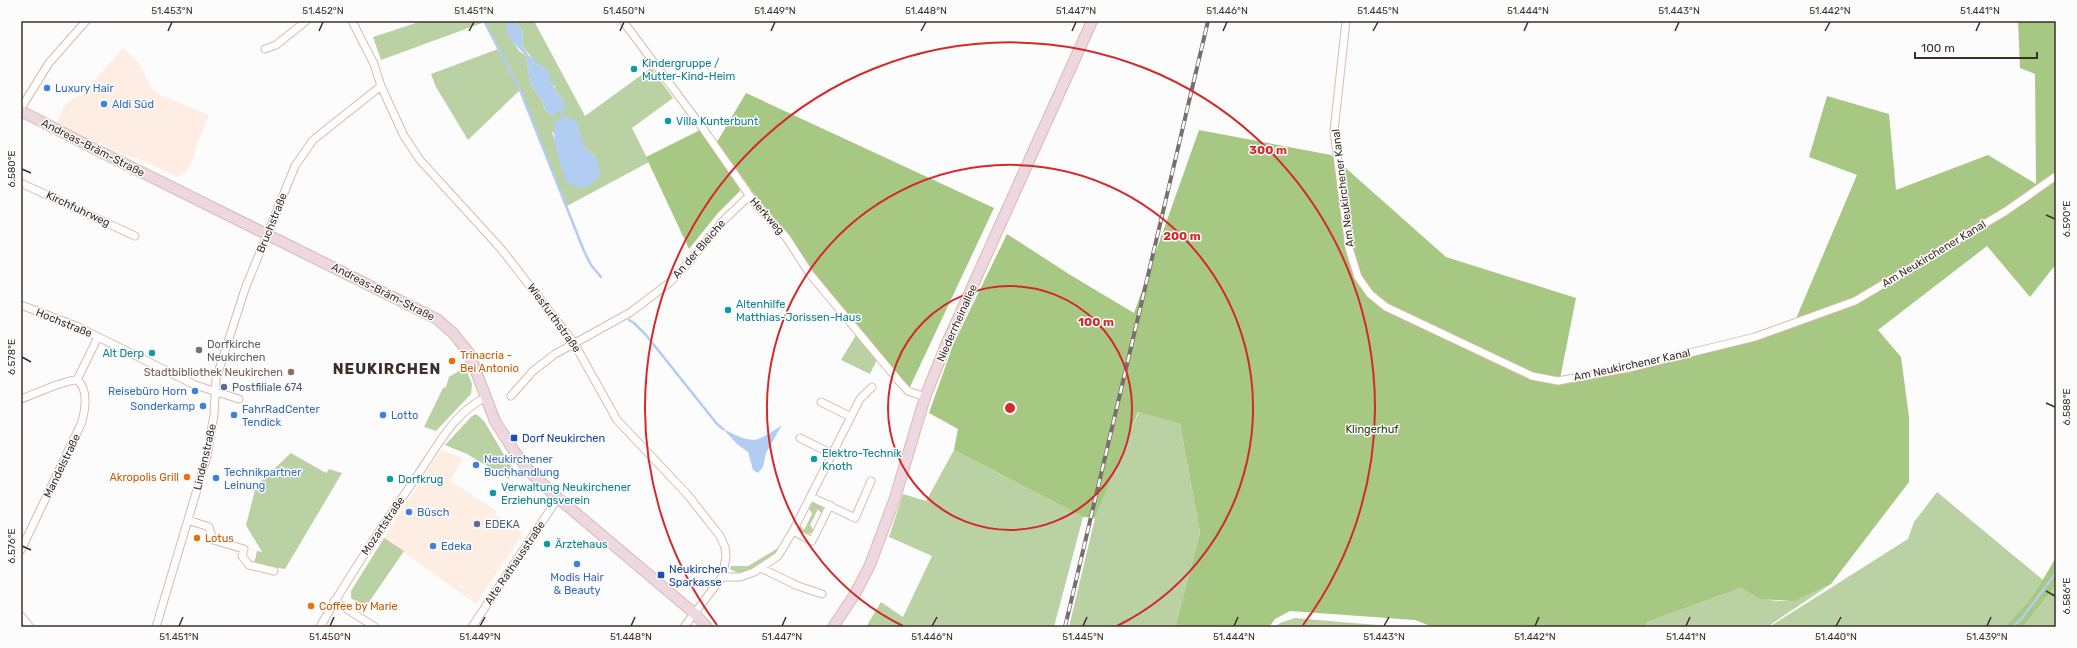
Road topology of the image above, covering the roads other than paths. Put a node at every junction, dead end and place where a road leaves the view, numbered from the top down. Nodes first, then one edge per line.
1 (86, 21) edge
2 (306, 21) edge
3 (352, 21) edge
4 (623, 21) edge
5 (1092, 21) edge
6 (1346, 21) edge
7 (265, 49) dead end
8 (381, 86) junction
9 (21, 110) edge
10 (2056, 176) edge
11 (21, 183) edge
12 (749, 196) junction
13 (268, 235) junction
14 (135, 236) dead end
15 (21, 305) edge
16 (98, 337) junction
17 (574, 343) junction
18 (76, 380) junction
19 (872, 387) dead end
20 (216, 393) junction
21 (511, 396) dead end
22 (486, 397) junction
23 (925, 398) junction
24 (21, 399) edge
25 (239, 399) dead end
26 (821, 402) dead end
27 (851, 417) junction
28 (800, 438) dead end
29 (832, 454) junction
30 (871, 481) dead end
31 (811, 496) junction
32 (558, 498) junction
33 (830, 505) junction
34 (188, 520) junction
35 (793, 531) junction
36 (21, 550) edge
37 (763, 568) junction
38 (274, 571) dead end
39 (722, 577) junction
40 (822, 594) dead end
41 (334, 601) junction
42 (694, 613) junction
43 (21, 616) edge
44 (30, 627) edge
45 (156, 627) edge
46 (320, 627) edge
47 (375, 627) edge
48 (472, 627) edge
49 (684, 627) edge
50 (707, 627) edge
51 (833, 627) edge

1 - 9 street
2 - 7 street
3 - 8 street, Wiesfurthstraße
4 - 12 street, Herkweg
5 - 23 main road, Niederrheinallee
6 - 10 street, Am Neukirchener Kanal
8 - 13 street, Bruchstraße
8 - 17 street, Wiesfurthstraße
9 - 13 main road, Andreas-Bräm-Straße
11 - 14 street, Kirchfuhrweg
12 - 17 street, An der Bleiche
12 - 23 street, Herkweg
13 - 20 street, Bruchstraße
13 - 22 main road, Andreas-Bräm-Straße
15 - 16 street, Hochstraße
16 - 18 street
16 - 20 street, Hochstraße
17 - 21 street, An der Bleiche
17 - 39 street, Wiesfurthstraße
18 - 24 street
18 - 36 street, Mandelstraße
19 - 27 street
20 - 25 street, Hochstraße
20 - 34 street, Lindenstraße
22 - 32 main road, Andreas-Bräm-Straße
22 - 41 street, Mozartstraße
23 - 51 main road, Niederrheinallee
26 - 27 street
27 - 29 street
28 - 29 street
29 - 31 street
30 - 33 street
31 - 33 street
31 - 35 street
32 - 42 main road, Andreas-Bräm-Straße
32 - 48 street, Alte Rathausstraße
33 - 35 street
34 - 38 street
34 - 45 street, Lindenstraße
35 - 37 street
37 - 39 street
37 - 40 street
39 - 42 street, Wiesfurthstraße
41 - 46 street, Mozartstraße
41 - 47 street
42 - 49 street, Wiesfurthstraße
42 - 50 main road, Andreas-Bräm-Straße
43 - 44 street

